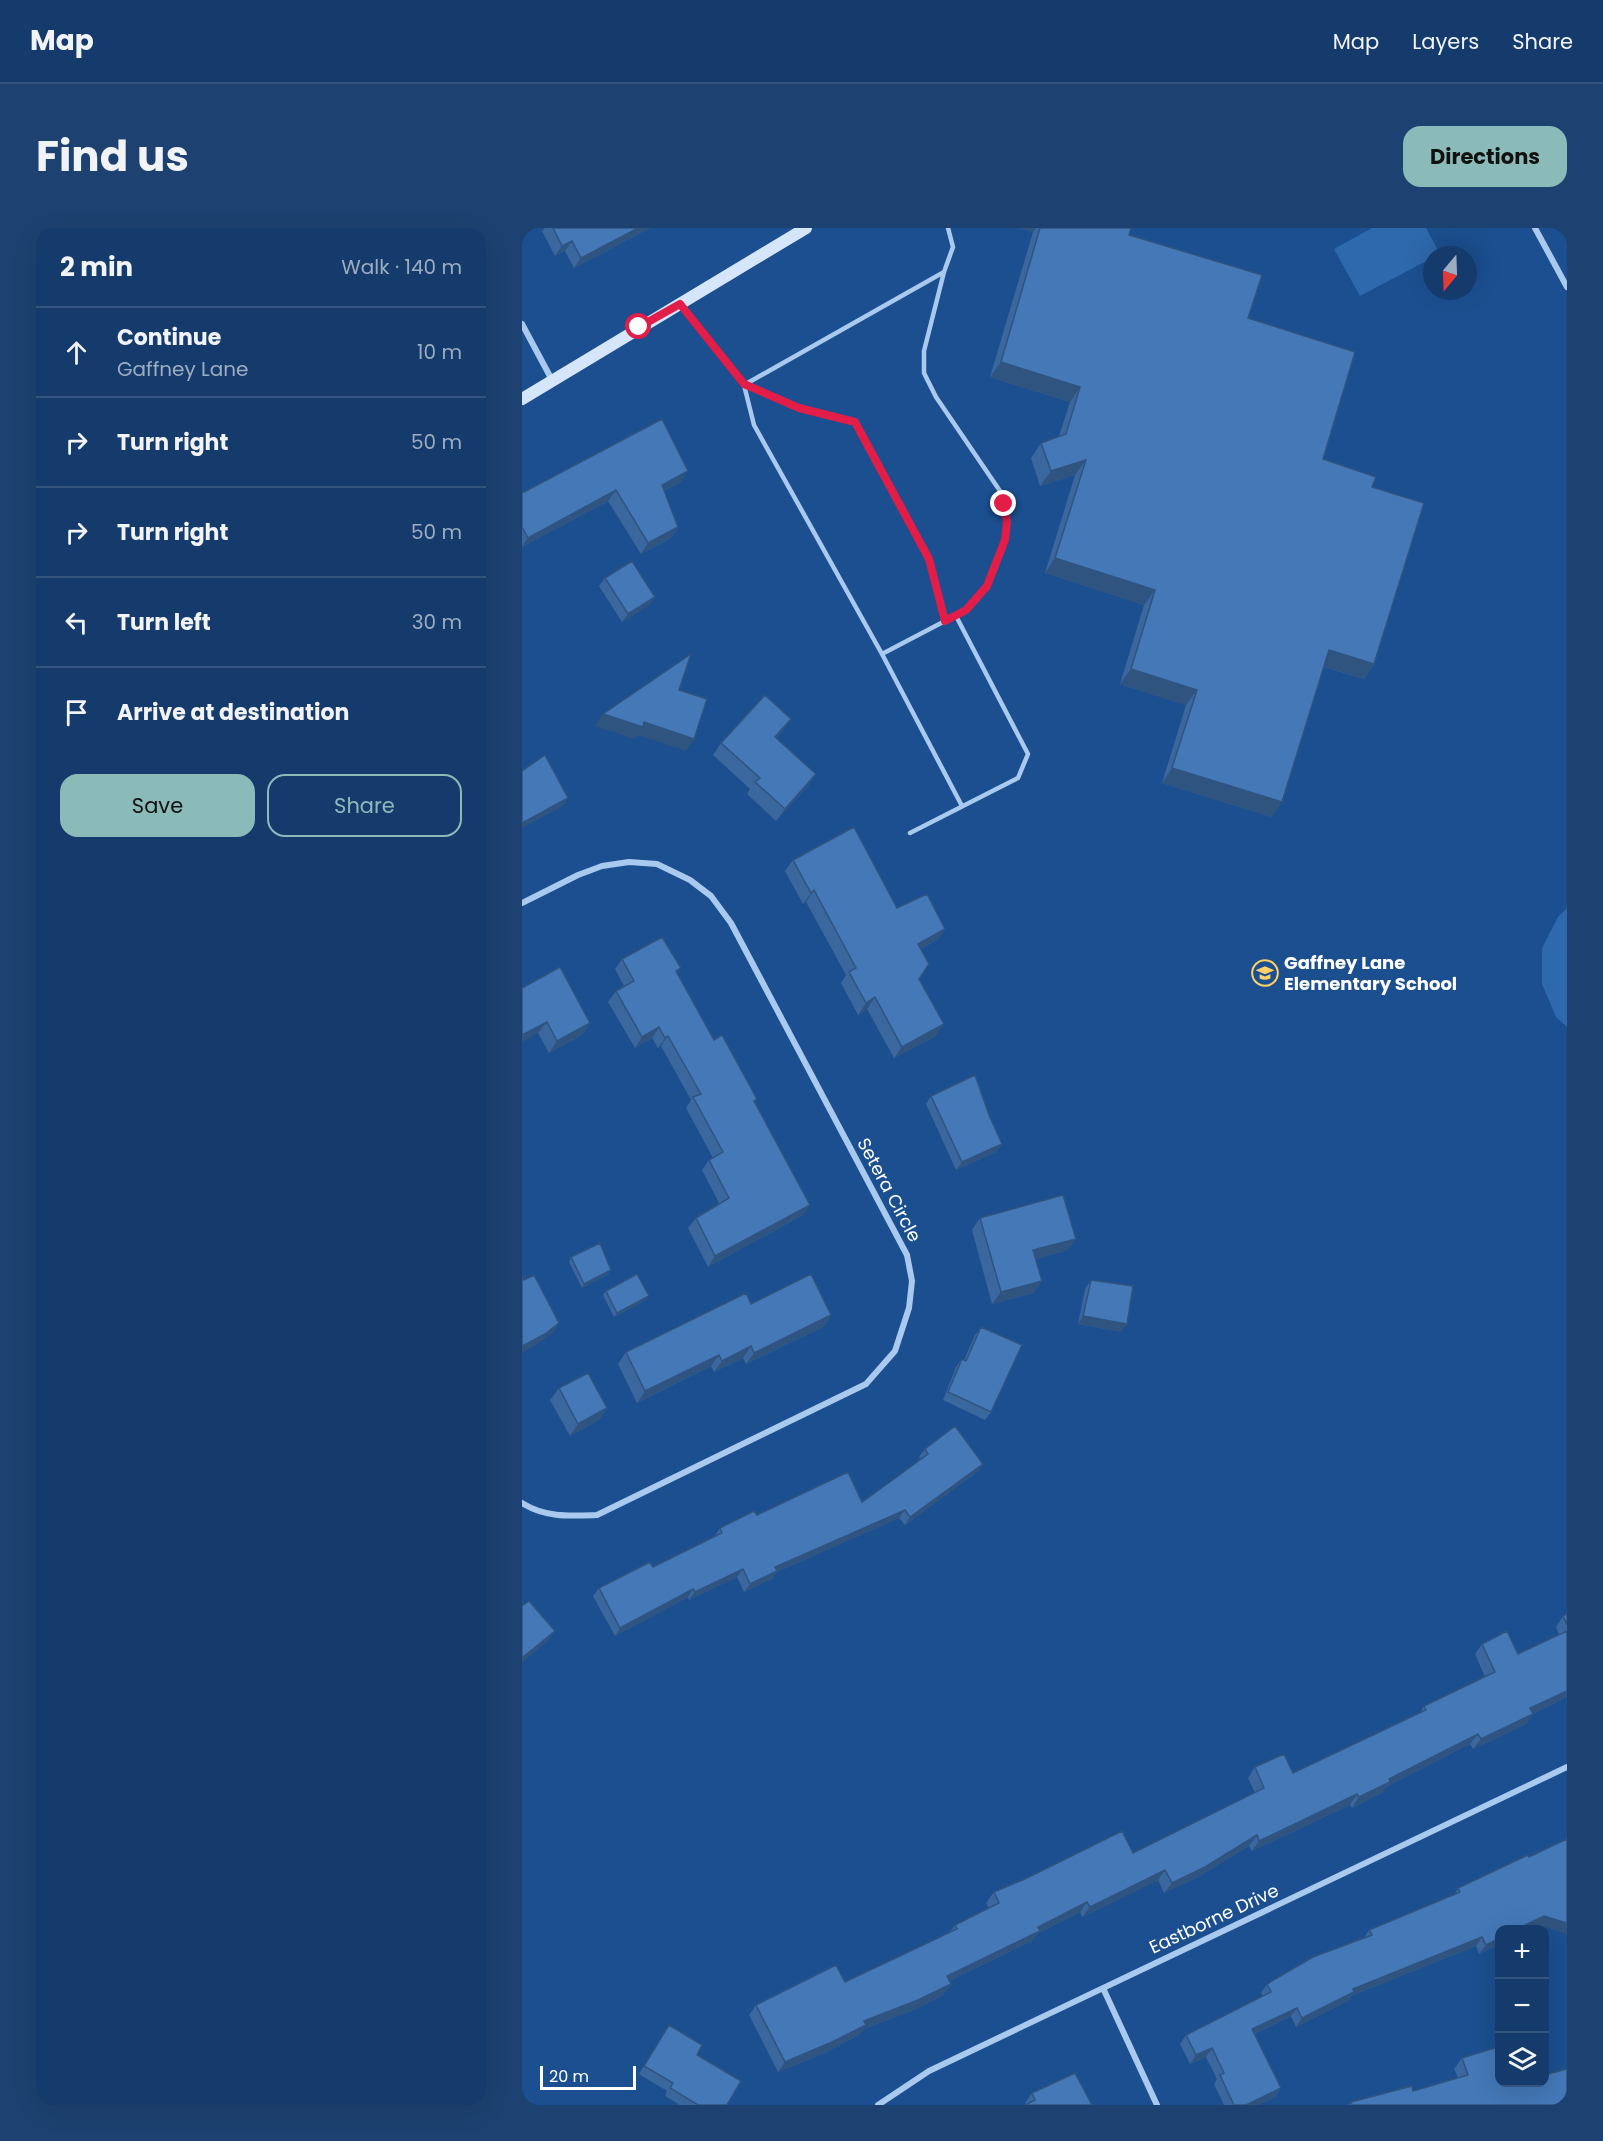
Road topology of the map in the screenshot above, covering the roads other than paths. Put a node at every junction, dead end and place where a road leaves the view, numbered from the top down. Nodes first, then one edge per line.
1 (806, 228) edge
2 (948, 228) edge
3 (1536, 228) edge
4 (944, 272) junction
5 (1567, 287) edge
6 (680, 304) junction
7 (522, 324) edge
8 (552, 380) junction
9 (744, 384) junction
10 (522, 399) edge
11 (956, 616) junction
12 (945, 621) junction
13 (882, 654) junction
14 (962, 806) junction
15 (910, 833) dead end
16 (522, 903) edge
17 (522, 1503) edge
18 (1567, 1767) edge
19 (1103, 1988) junction
20 (878, 2105) edge
21 (1156, 2105) edge

1 - 6 street
2 - 4 lane
3 - 5 street
4 - 9 lane
4 - 11 lane
6 - 8 street
6 - 9 lane
7 - 8 street
8 - 10 street
9 - 12 lane
9 - 13 lane
11 - 12 lane
11 - 14 lane
12 - 13 lane
13 - 14 lane
14 - 15 lane
16 - 17 street, Setera Circle
18 - 19 street, Eastborne Drive
19 - 20 street, Eastborne Drive
19 - 21 street

